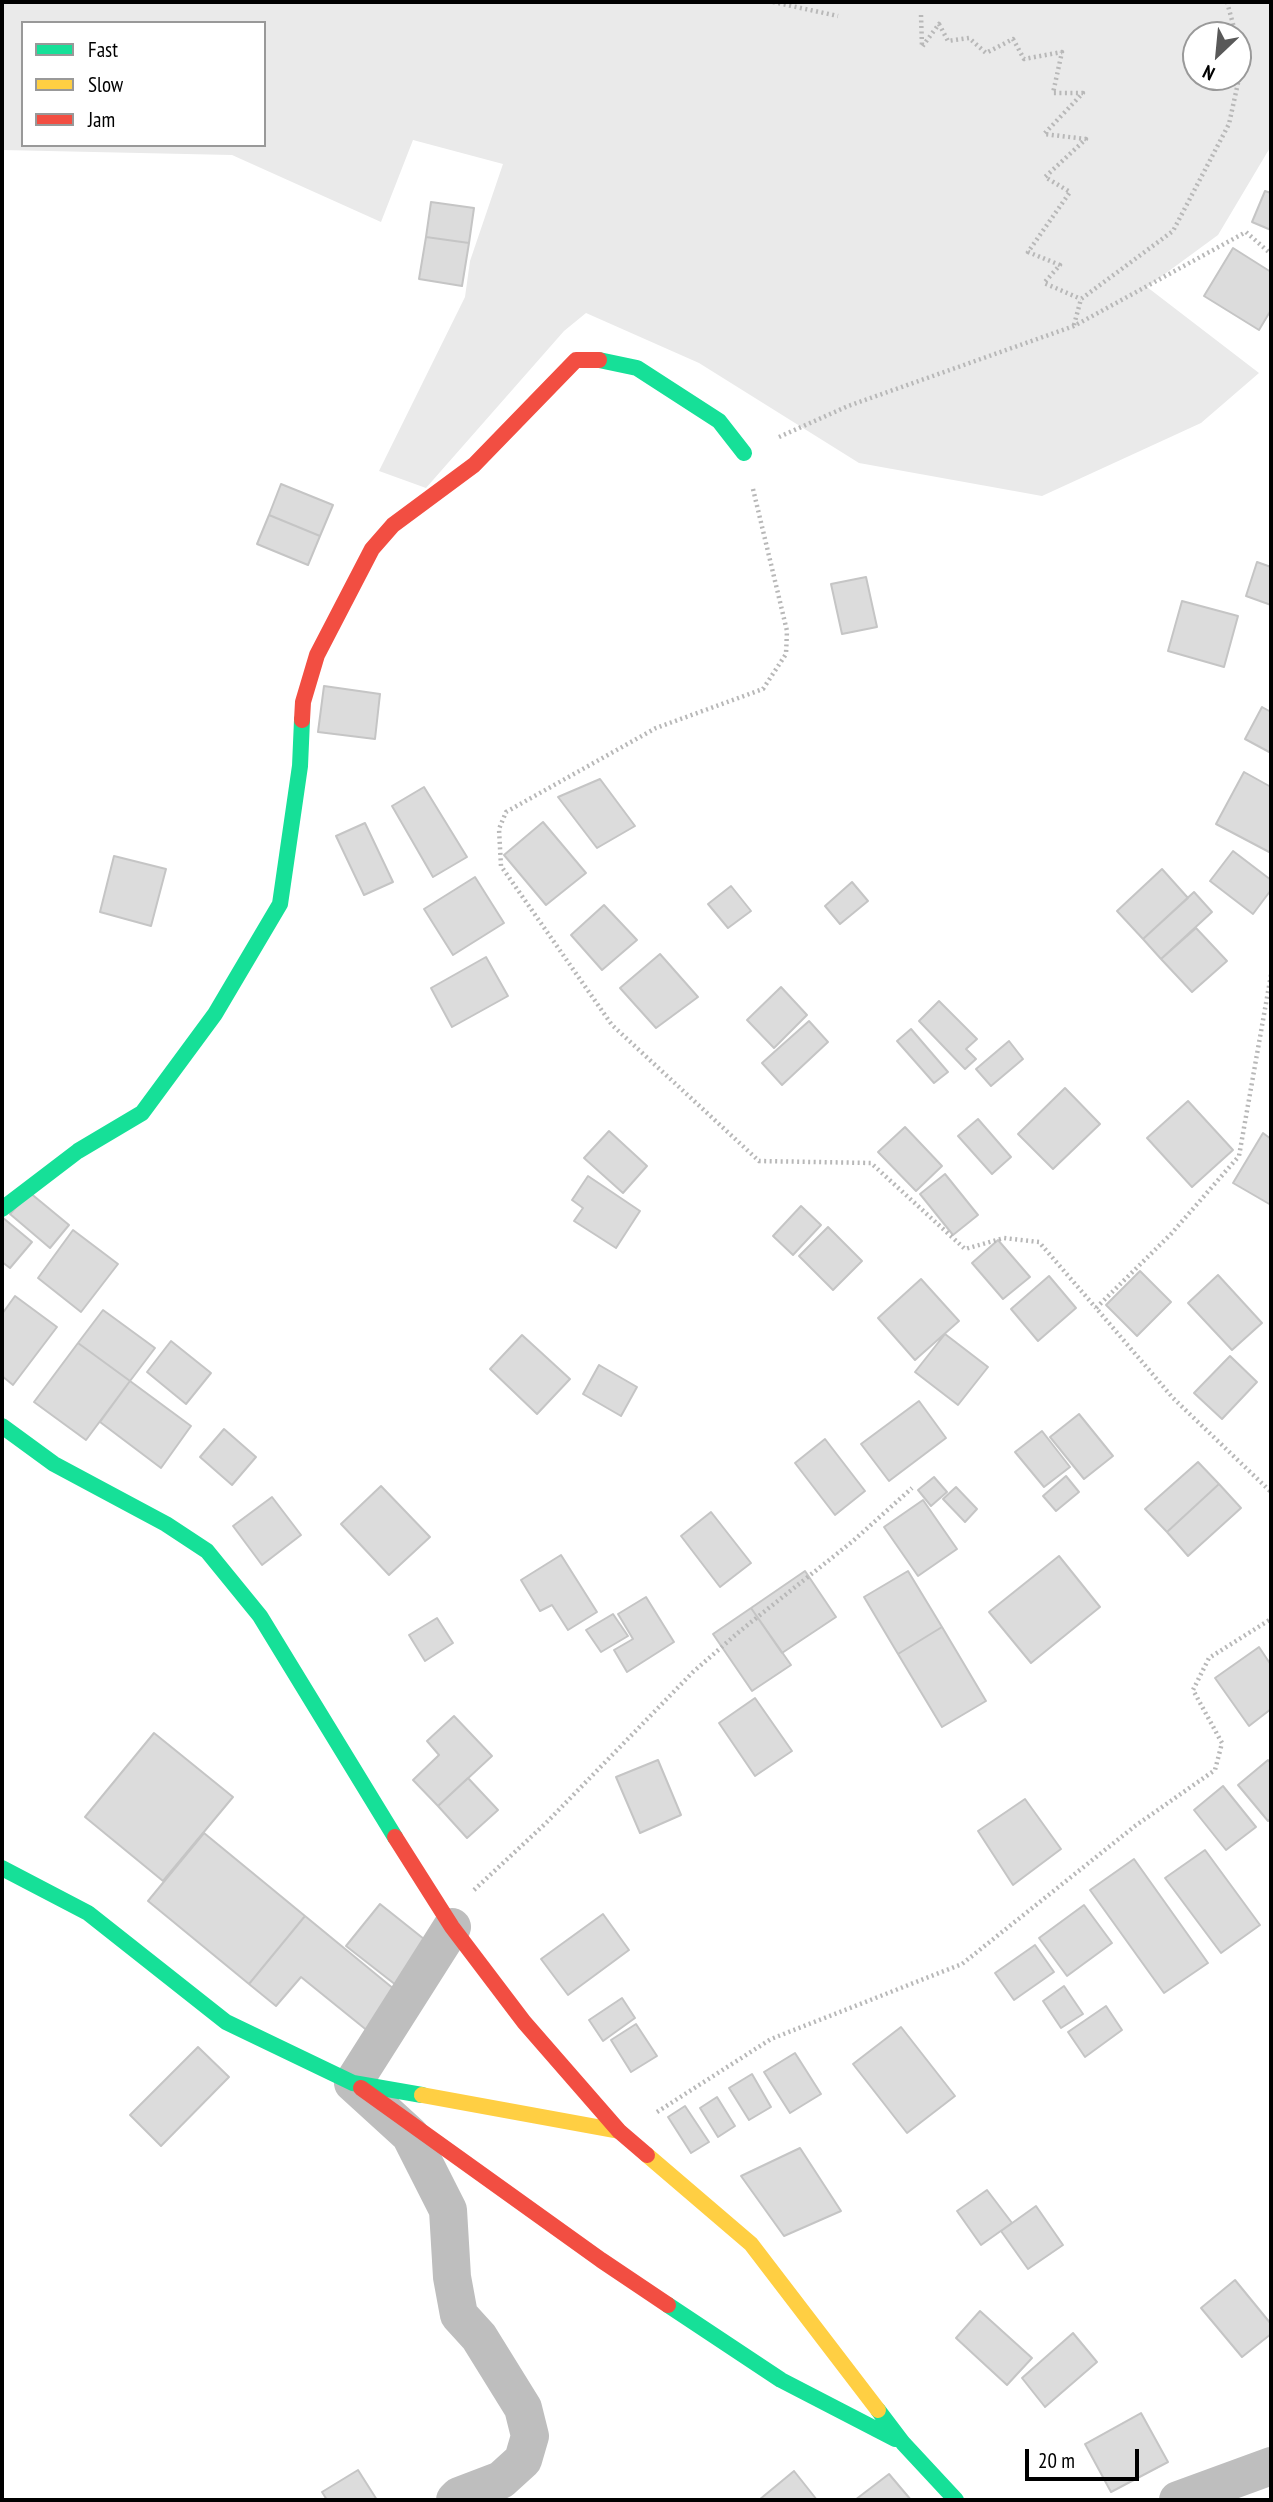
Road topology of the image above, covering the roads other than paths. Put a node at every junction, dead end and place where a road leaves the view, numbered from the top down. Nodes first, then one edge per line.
1 (744, 453) road end
2 (2, 1209) edge
3 (2, 1426) edge
4 (2, 1868) edge
5 (449, 1922) junction
6 (353, 2083) junction
7 (619, 2131) junction
8 (903, 2443) junction
9 (1271, 2466) edge
10 (455, 2500) edge
11 (956, 2500) edge
12 (1178, 2500) edge

1 - 2 street
3 - 5 street
4 - 6 street
5 - 6 street
5 - 7 street
6 - 7 street
6 - 8 street
6 - 10 street
7 - 8 street
8 - 11 street
9 - 12 street

